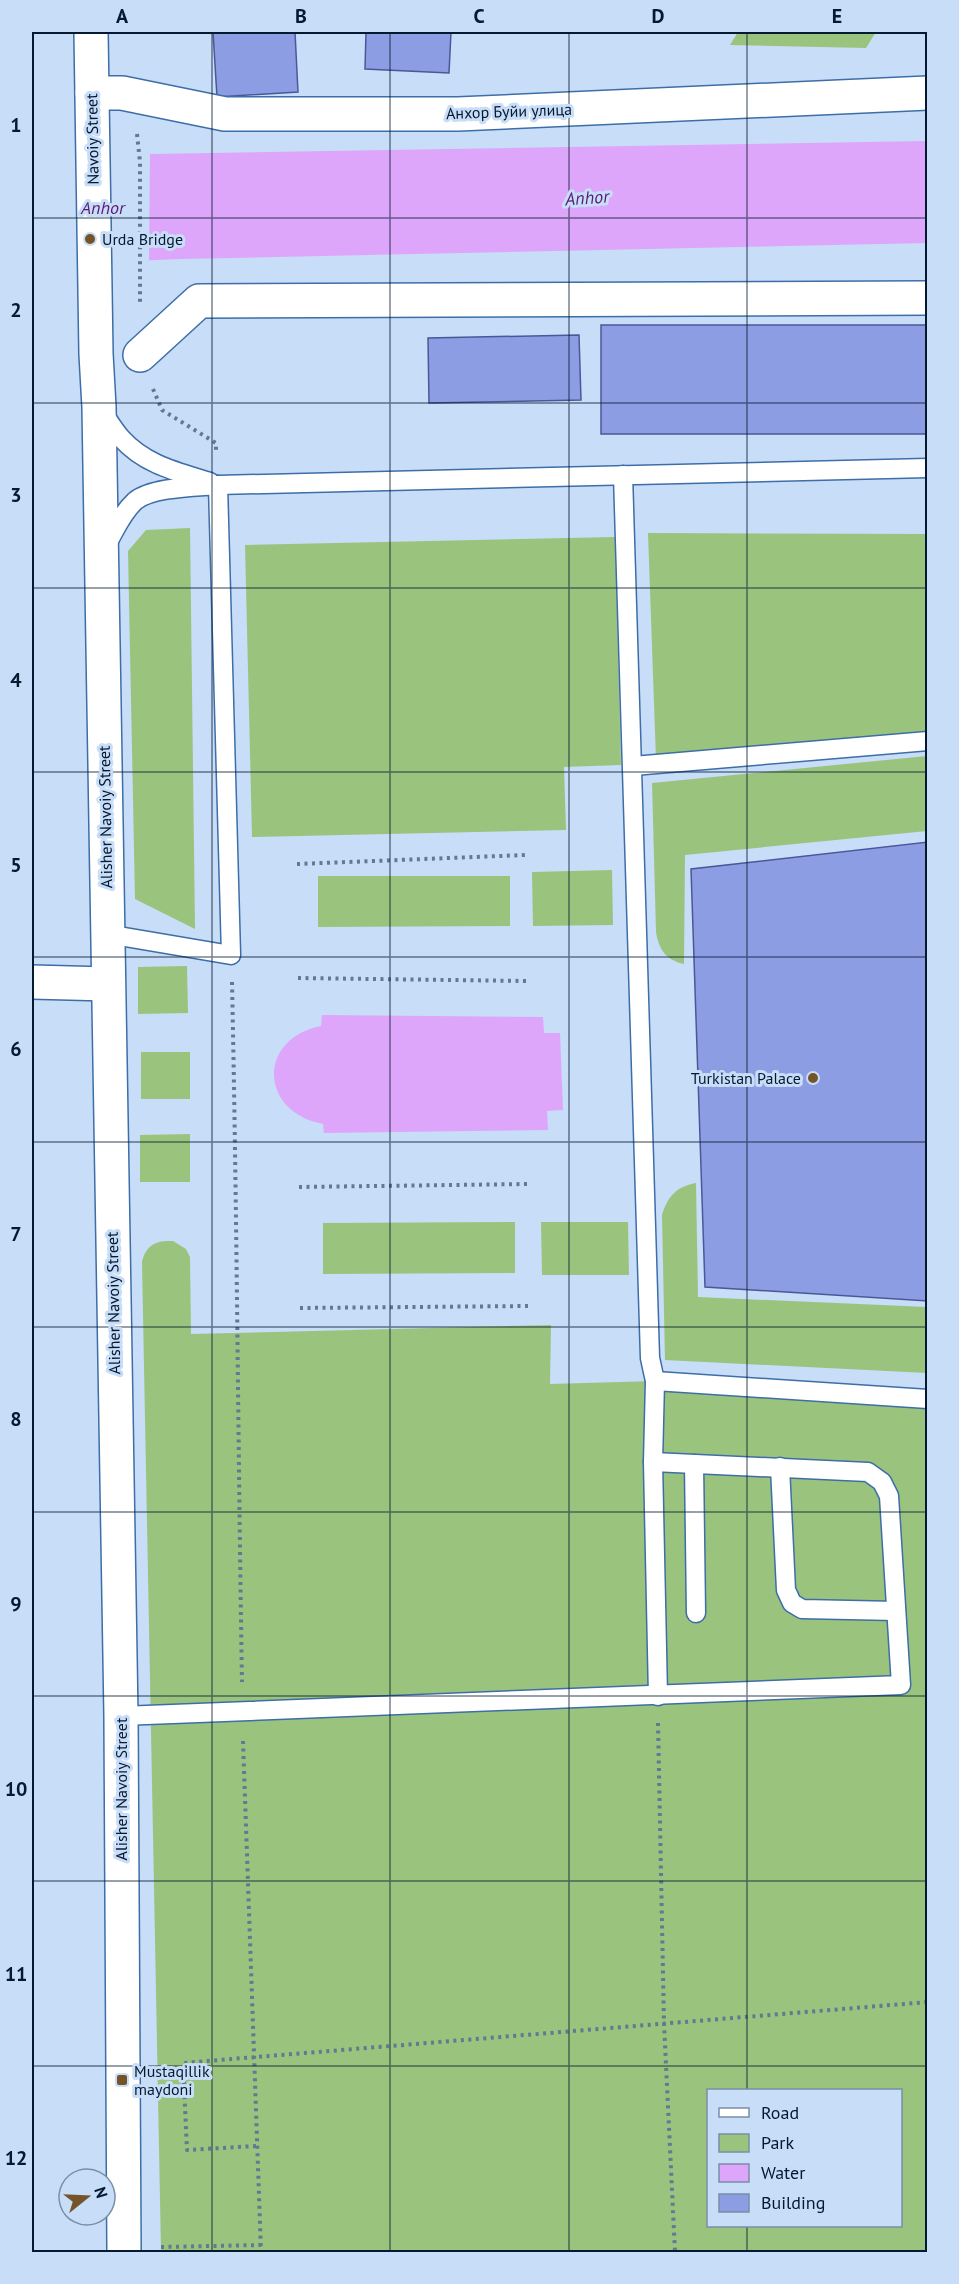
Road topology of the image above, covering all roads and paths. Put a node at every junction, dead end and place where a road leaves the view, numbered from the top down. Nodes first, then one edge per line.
1 (91, 32) edge
2 (92, 93) junction
3 (927, 93) edge
4 (136, 124) dead end
5 (927, 298) edge
6 (96, 354) joint
7 (140, 355) joint
8 (99, 407) junction
9 (162, 410) dead end
10 (927, 468) edge
11 (623, 475) junction
12 (218, 485) junction
13 (101, 555) junction
14 (927, 741) edge
15 (633, 766) junction
16 (525, 855) dead end
17 (297, 864) dead end
18 (107, 934) junction
19 (231, 955) junction
20 (298, 978) dead end
21 (526, 981) dead end
22 (32, 982) edge
23 (108, 984) junction
24 (529, 1184) dead end
25 (299, 1187) dead end
26 (529, 1305) dead end
27 (300, 1308) dead end
28 (655, 1381) junction
29 (927, 1399) edge
30 (653, 1462) junction
31 (694, 1464) junction
32 (780, 1467) junction
33 (896, 1611) junction
34 (696, 1613) dead end
35 (658, 1696) junction
36 (242, 1712) junction
37 (121, 1716) junction
38 (927, 2002) edge
39 (664, 2023) junction
40 (253, 2058) junction
41 (256, 2146) junction
42 (261, 2245) junction
43 (161, 2247) dead end
44 (124, 2253) edge
45 (261, 2253) edge
46 (675, 2253) edge

1 - 2 main road, Navoiy Street
2 - 3 main road, Анхор Буйи улица
2 - 6 main road, Navoiy Street
4 - 7 path
5 - 7 main road
6 - 8 main road, Alisher Navoiy Street
8 - 12 lane
8 - 13 main road, Alisher Navoiy Street
9 - 12 path
10 - 11 lane
11 - 12 lane
11 - 15 lane
12 - 13 lane
12 - 19 lane
13 - 18 main road, Alisher Navoiy Street
14 - 15 lane
15 - 28 lane
16 - 17 path
18 - 19 lane
18 - 23 main road, Alisher Navoiy Street
19 - 36 path
20 - 21 path
22 - 23 main road
23 - 37 main road, Alisher Navoiy Street
24 - 25 path
26 - 27 path
28 - 29 lane
28 - 30 lane
30 - 31 lane
30 - 35 lane
31 - 32 lane
31 - 34 lane
32 - 33 lane
32 - 33 lane
33 - 35 lane
35 - 36 lane
35 - 39 path
36 - 37 lane
36 - 40 path
37 - 44 main road, Alisher Navoiy Street
38 - 39 path
39 - 40 path
39 - 46 path
40 - 41 path
40 - 41 path
41 - 42 path
42 - 43 path
42 - 45 path

